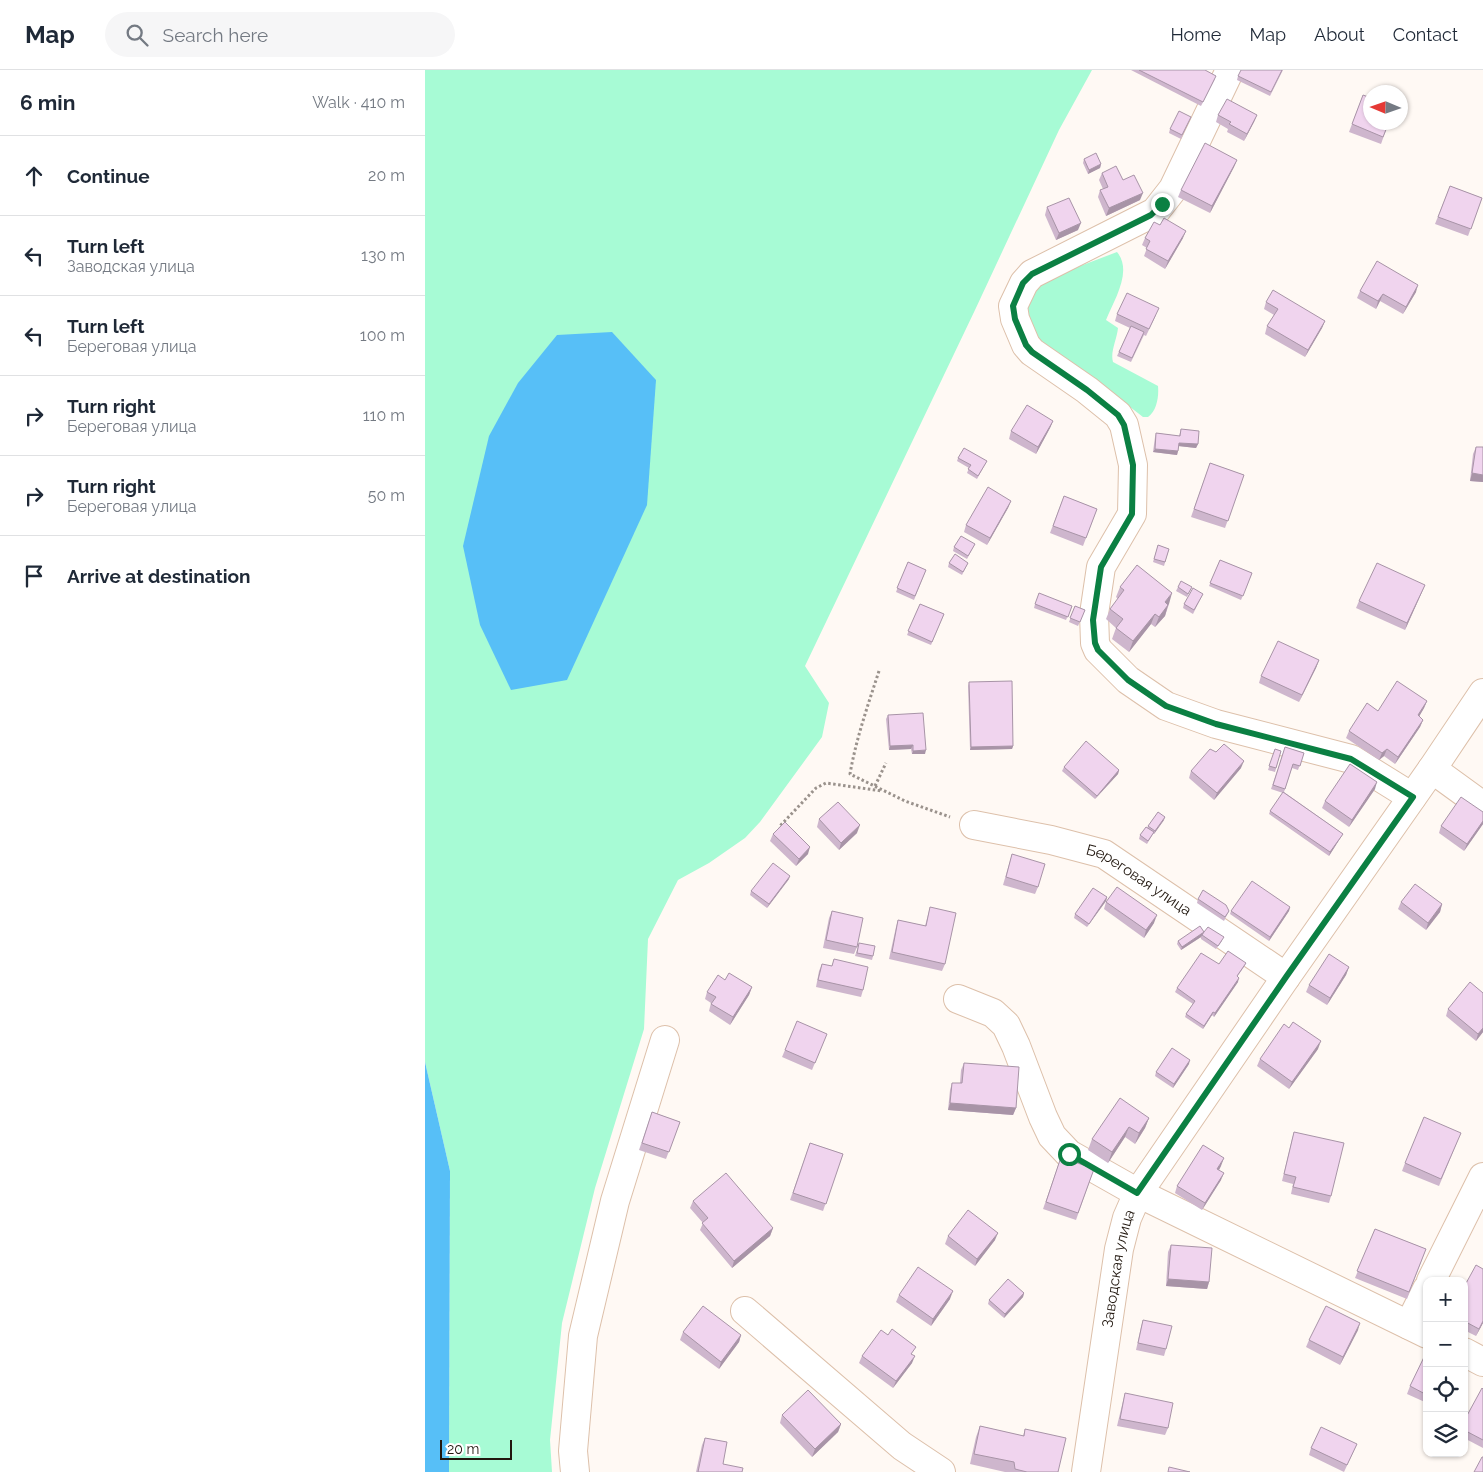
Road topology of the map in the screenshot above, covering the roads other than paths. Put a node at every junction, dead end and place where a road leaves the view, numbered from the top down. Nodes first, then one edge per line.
1 (1230, 70) edge
2 (1483, 693) edge
3 (1433, 769) junction
4 (1413, 797) junction
5 (1483, 806) edge
6 (974, 825) road end
7 (1286, 977) junction
8 (959, 999) dead end
9 (665, 1040) dead end
10 (1483, 1177) edge
11 (1137, 1193) junction
12 (1433, 1277) edge
13 (1423, 1307) edge
14 (745, 1311) dead end
15 (1418, 1330) edge
16 (1468, 1354) edge
17 (1483, 1362) edge
18 (575, 1472) edge
19 (941, 1472) edge
20 (1086, 1472) edge

1 - 4 street
2 - 3 street, Заводская улица
3 - 4 street, Заводская улица
3 - 5 street
4 - 7 street, Заводская улица
6 - 7 street, Береговая улица
7 - 11 street, Заводская улица
8 - 11 street
9 - 18 street
10 - 12 street
11 - 15 street
11 - 20 street, Заводская улица
13 - 15 street
14 - 19 street
16 - 17 street

